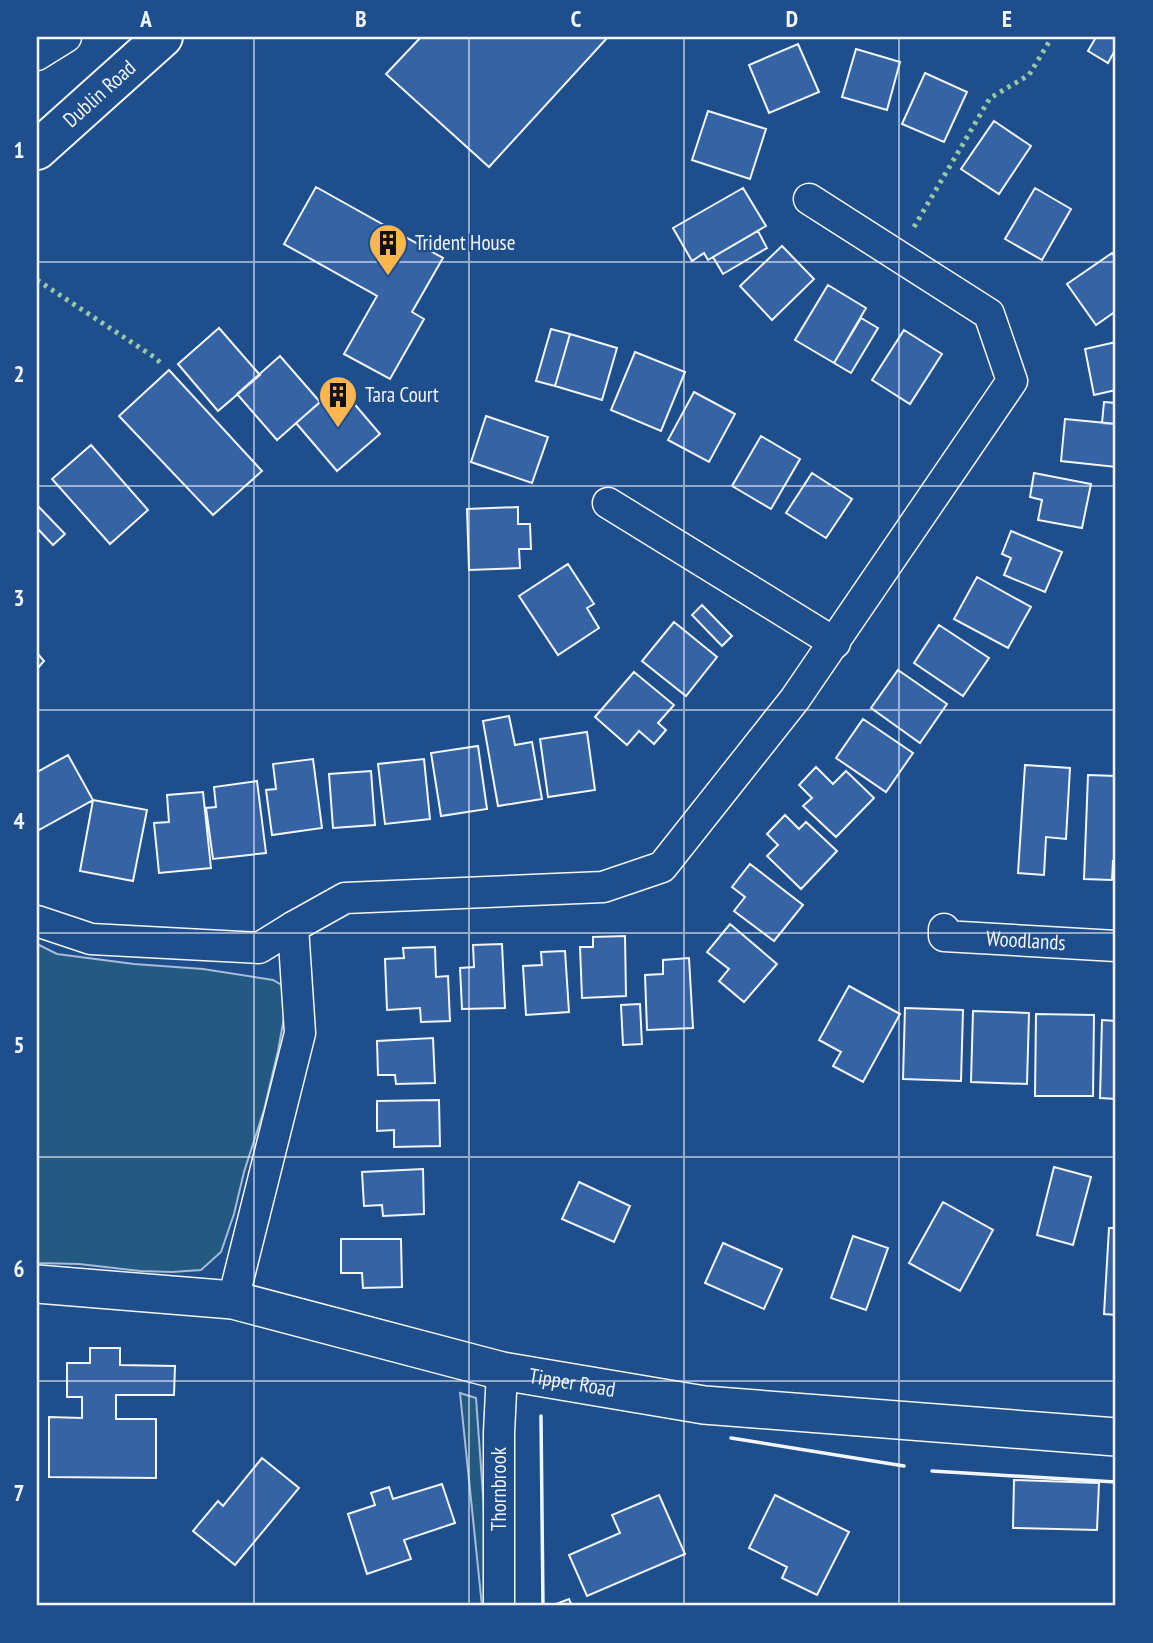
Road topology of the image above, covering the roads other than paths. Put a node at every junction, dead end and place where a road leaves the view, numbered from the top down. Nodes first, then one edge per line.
1 (66, 37) edge
2 (163, 37) edge
3 (37, 55) edge
4 (37, 150) edge
5 (809, 199) dead end
6 (608, 503) dead end
7 (835, 643) junction
8 (37, 921) edge
9 (293, 928) junction
10 (944, 929) dead end
11 (1116, 946) edge
12 (37, 1284) edge
13 (233, 1300) junction
14 (502, 1371) junction
15 (1116, 1437) edge
16 (499, 1606) edge

1 - 3 street
2 - 4 main road, Dublin Road
5 - 7 street
6 - 7 street
7 - 9 street
8 - 9 street
9 - 13 street
10 - 11 street, Woodlands
12 - 13 street, Tipper Road
13 - 14 street, Tipper Road
14 - 15 street, Tipper Road
14 - 16 street, Thornbrook

